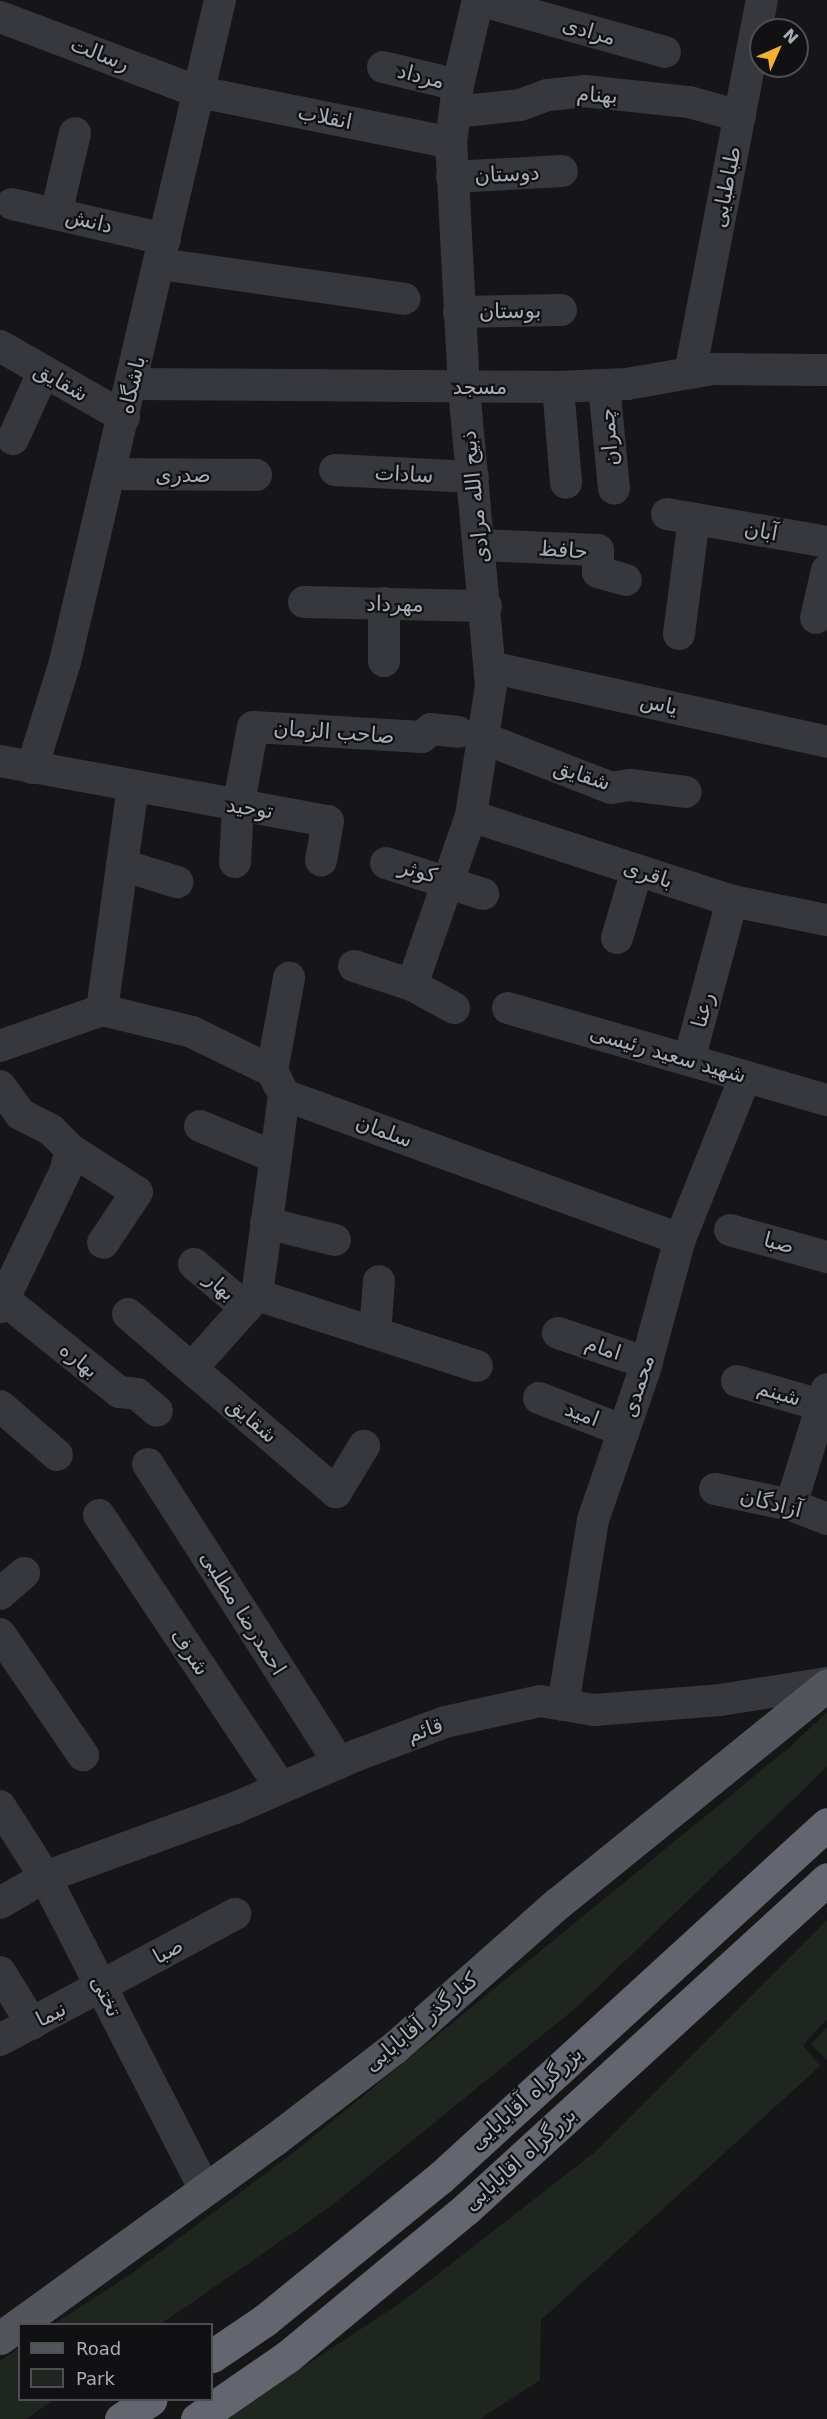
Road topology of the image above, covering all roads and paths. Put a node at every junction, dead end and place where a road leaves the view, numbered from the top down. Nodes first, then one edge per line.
1 (220, 0) edge
2 (478, 0) edge
3 (762, 0) edge
4 (0, 17) edge
5 (665, 52) dead end
6 (383, 67) dead end
7 (199, 92) junction
8 (456, 99) junction
9 (740, 116) junction
10 (75, 133) dead end
11 (451, 143) junction
12 (562, 171) dead end
13 (452, 177) junction
14 (12, 204) dead end
15 (56, 214) junction
16 (163, 251) junction
17 (405, 299) dead end
18 (561, 310) dead end
19 (459, 312) junction
20 (0, 346) edge
21 (827, 370) edge
22 (690, 373) junction
23 (43, 374) junction
24 (132, 384) junction
25 (604, 385) junction
26 (464, 387) junction
27 (558, 387) junction
28 (124, 417) junction
29 (13, 439) dead end
30 (334, 470) dead end
31 (110, 474) junction
32 (256, 475) dead end
33 (473, 477) junction
34 (567, 483) dead end
35 (614, 489) dead end
36 (827, 543) edge
37 (480, 545) junction
38 (827, 570) edge
39 (626, 580) dead end
40 (304, 602) dead end
41 (384, 603) junction
42 (486, 606) junction
43 (816, 618) dead end
44 (679, 634) dead end
45 (384, 661) dead end
46 (490, 667) junction
47 (471, 735) junction
48 (827, 742) edge
49 (0, 761) edge
50 (32, 768) junction
51 (133, 787) junction
52 (686, 792) dead end
53 (238, 807) junction
54 (471, 816) junction
55 (321, 860) dead end
56 (235, 862) dead end
57 (386, 862) dead end
58 (122, 865) junction
59 (637, 870) junction
60 (449, 880) junction
61 (177, 882) dead end
62 (483, 894) dead end
63 (732, 902) junction
64 (827, 920) edge
65 (617, 938) dead end
66 (354, 966) dead end
67 (290, 978) dead end
68 (412, 985) junction
69 (454, 1008) dead end
70 (508, 1008) dead end
71 (102, 1010) junction
72 (0, 1046) edge
73 (690, 1060) junction
74 (745, 1077) junction
75 (278, 1083) junction
76 (0, 1086) edge
77 (827, 1100) edge
78 (200, 1126) dead end
79 (71, 1150) junction
80 (275, 1157) junction
81 (266, 1223) junction
82 (730, 1230) dead end
83 (680, 1239) junction
84 (335, 1240) dead end
85 (103, 1243) dead end
86 (827, 1257) edge
87 (194, 1264) dead end
88 (379, 1281) dead end
89 (251, 1302) junction
90 (3, 1304) edge
91 (128, 1314) dead end
92 (558, 1333) dead end
93 (375, 1334) junction
94 (647, 1363) junction
95 (477, 1366) dead end
96 (192, 1368) junction
97 (737, 1381) dead end
98 (539, 1398) dead end
99 (825, 1400) edge
100 (0, 1406) edge
101 (157, 1411) dead end
102 (624, 1431) junction
103 (364, 1446) dead end
104 (57, 1455) dead end
105 (148, 1464) dead end
106 (715, 1489) dead end
107 (791, 1505) junction
108 (99, 1515) dead end
109 (827, 1519) edge
110 (24, 1573) dead end
111 (0, 1594) edge
112 (0, 1634) edge
113 (827, 1684) edge
114 (563, 1705) junction
115 (83, 1755) dead end
116 (339, 1763) junction
117 (281, 1788) junction
118 (0, 1806) edge
119 (827, 1824) edge
120 (45, 1877) junction
121 (827, 1879) edge
122 (0, 1903) edge
123 (235, 1914) dead end
124 (0, 1972) edge
125 (102, 1988) junction
126 (32, 2024) junction
127 (0, 2040) edge
128 (205, 2190) junction
129 (21, 2323) edge
130 (18, 2325) edge
131 (0, 2338) edge
132 (213, 2355) edge
133 (149, 2401) edge
134 (122, 2419) edge
135 (197, 2419) edge

1 - 7 street, باشگاه
2 - 5 street, مرادی
2 - 8 street, ذبیح الله مرادی
3 - 9 street, طباطبایی
4 - 7 street, رسالت
6 - 8 street, مرداد
7 - 11 street, انقلاب
7 - 16 street, باشگاه
8 - 9 street, بهنام
8 - 11 street, ذبیح الله مرادی
9 - 22 street, طباطبایی
10 - 15 street
11 - 13 street, ذبیح الله مرادی
12 - 13 street, دوستان
13 - 19 street, ذبیح الله مرادی
14 - 15 street, دانش
15 - 16 street, دانش
16 - 17 street, دانش
16 - 24 street, باشگاه
18 - 19 street, بوستان
19 - 26 street, ذبیح الله مرادی
20 - 23 street, شقایق
21 - 22 street, مسجد
22 - 25 street, مسجد
23 - 28 street, شقایق
23 - 29 street
24 - 26 street, مسجد
24 - 28 street, باشگاه
25 - 27 street, مسجد
25 - 35 street, چمران
26 - 27 street, مسجد
26 - 33 street, ذبیح الله مرادی
27 - 34 street
28 - 31 street, باشگاه
30 - 33 street, سادات
31 - 32 street, صدری
31 - 50 street, باشگاه
33 - 37 street, ذبیح الله مرادی
36 - 44 street, آبان
37 - 39 street, حافظ
37 - 42 street, ذبیح الله مرادی
38 - 43 street
40 - 41 street, مهرداد
41 - 42 street, مهرداد
41 - 45 street
42 - 46 street, ذبیح الله مرادی
46 - 47 street, ذبیح الله مرادی
46 - 48 street, یاس
47 - 52 street, شقایق
47 - 53 street, صاحب الزمان
47 - 54 street, ذبیح الله مرادی
49 - 50 street, توحید
50 - 51 street, توحید
51 - 53 street, توحید
51 - 58 street
53 - 55 street, توحید
53 - 56 street
54 - 59 street, باقری
54 - 60 street, ذبیح الله مرادی
57 - 60 street, کوثر
58 - 61 street
58 - 71 street
59 - 63 street, باقری
59 - 65 street
60 - 62 street, کوثر
60 - 68 street, ذبیح الله مرادی
63 - 64 street, باقری
63 - 73 street, رعنا
66 - 68 street
67 - 75 street
68 - 69 street
70 - 73 street, شهید سعید رئیسی
71 - 72 street
71 - 75 street, سلمان
73 - 74 street, شهید سعید رئیسی
74 - 77 street, شهید سعید رئیسی
74 - 83 street, محمدی
75 - 80 street
75 - 83 street, سلمان
76 - 79 street
78 - 80 street
79 - 85 street
79 - 90 street
80 - 81 street
81 - 84 street
81 - 89 street
82 - 86 street, صبا
83 - 94 street, محمدی
87 - 89 street, بهار
88 - 93 street
89 - 93 street
89 - 96 street
90 - 101 street, بهاره
91 - 96 street, شقایق
92 - 94 street, امام
93 - 95 street
94 - 102 street, محمدی
96 - 103 street, شقایق
97 - 99 street, شبنم
98 - 102 street, امید
99 - 107 street
100 - 104 street
102 - 114 street, محمدی
105 - 116 street, احمدرضا مطلبی
106 - 107 street, آزادگان
107 - 109 street, آزادگان
108 - 117 street, شرف
110 - 111 street
112 - 115 street
113 - 114 street, قائم
113 - 128 main road, کنارگذر آقابابایی
114 - 116 street, قائم
116 - 117 street, قائم
117 - 120 street, قائم
118 - 120 street, تختی
119 - 132 highway, بزرگراه آقابابایی
120 - 122 street, قائم
120 - 125 street, تختی
121 - 135 highway, بزرگراه اقابابایی
123 - 125 street, صبا
124 - 126 street
125 - 126 street, نیما
125 - 128 street, تختی
126 - 127 street, نیما
128 - 129 main road, کنارگذر آقابابایی
130 - 131 main road, کنارگذر آقابابایی
133 - 134 highway

